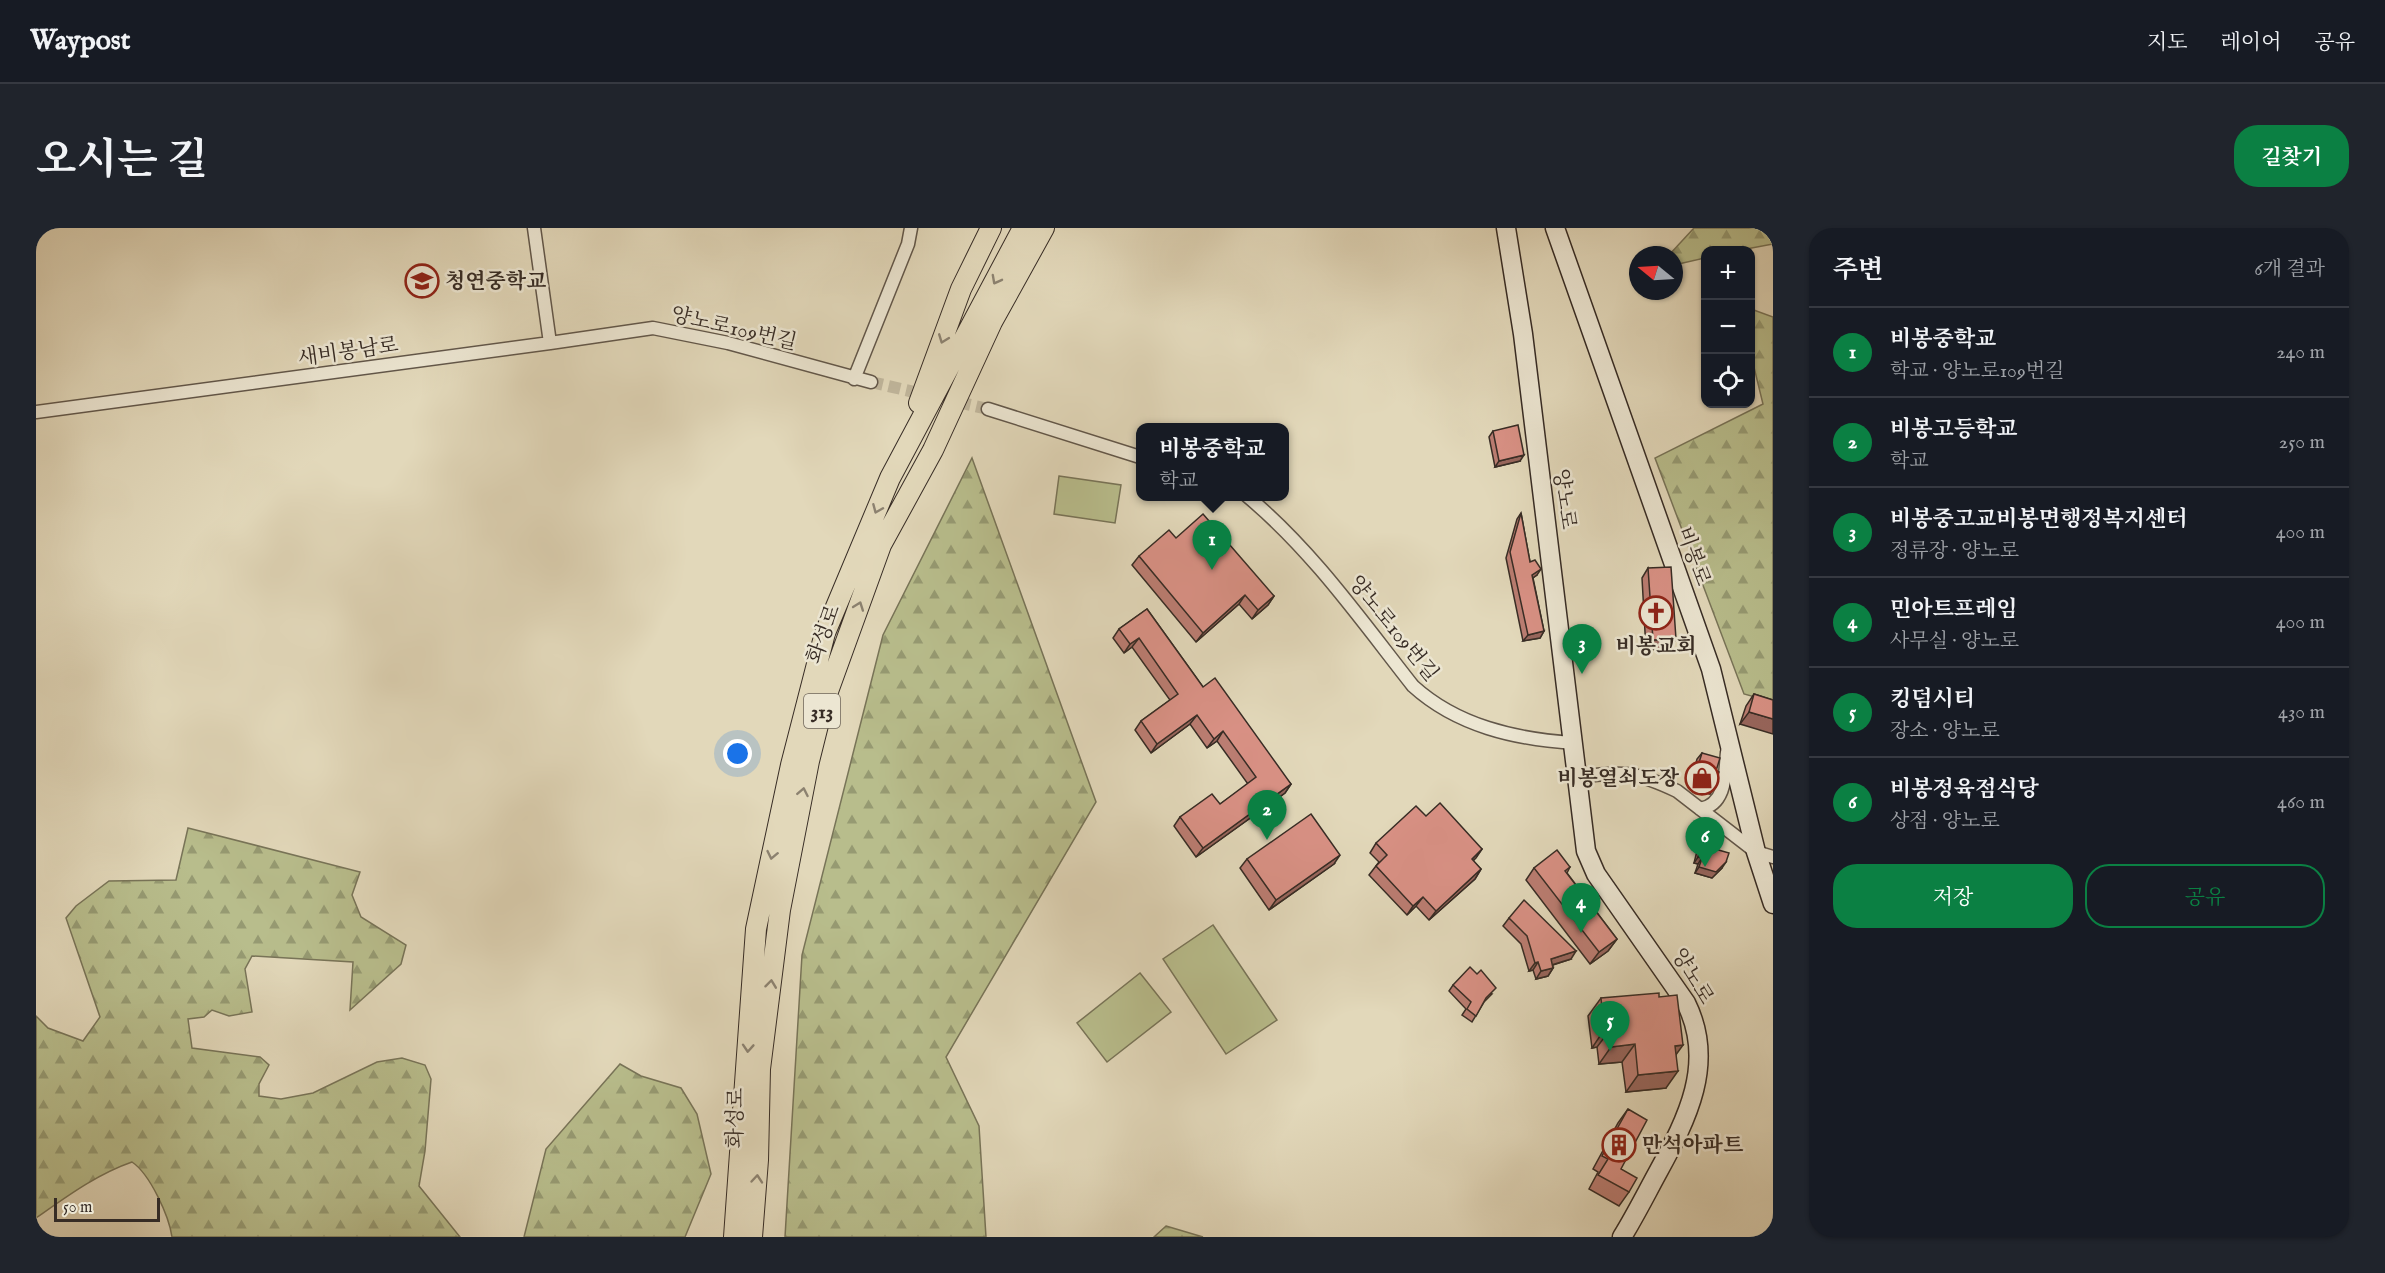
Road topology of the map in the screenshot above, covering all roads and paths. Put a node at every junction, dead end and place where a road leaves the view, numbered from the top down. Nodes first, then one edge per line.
1 (534, 228) edge
2 (911, 228) edge
3 (991, 228) edge
4 (1023, 228) edge
5 (1044, 228) edge
6 (1506, 228) edge
7 (1555, 228) edge
8 (550, 343) junction
9 (854, 379) junction
10 (871, 382) tunnel mouth
11 (988, 409) tunnel mouth
12 (36, 412) edge
13 (1136, 456) edge
14 (890, 478) junction
15 (1252, 501) edge
16 (1728, 735) junction
17 (1573, 743) junction
18 (1578, 777) junction
19 (1700, 809) junction
20 (1765, 854) edge
21 (1773, 904) edge
22 (734, 1237) edge
23 (752, 1237) edge
24 (1622, 1237) edge

1 - 8 street
2 - 9 street
3 -> 14 main road, 313
4 -> 14 main road, 화성로 / 313
23 -> 5 main road, 화성로 / 313
6 - 17 street, 양노로
7 - 16 street, 비봉로
8 - 9 street, 양노로109번길
8 - 12 street, 새비봉남로
9 - 10 street, 양노로109번길
11 - 13 street
14 -> 22 main road, 화성로 / 313
15 - 17 street, 양노로109번길
16 - 19 street
16 - 20 street, 비봉로
17 - 18 street, 양노로
18 - 19 street
18 - 24 street, 양노로
19 - 20 street
20 - 21 street, 비봉로

